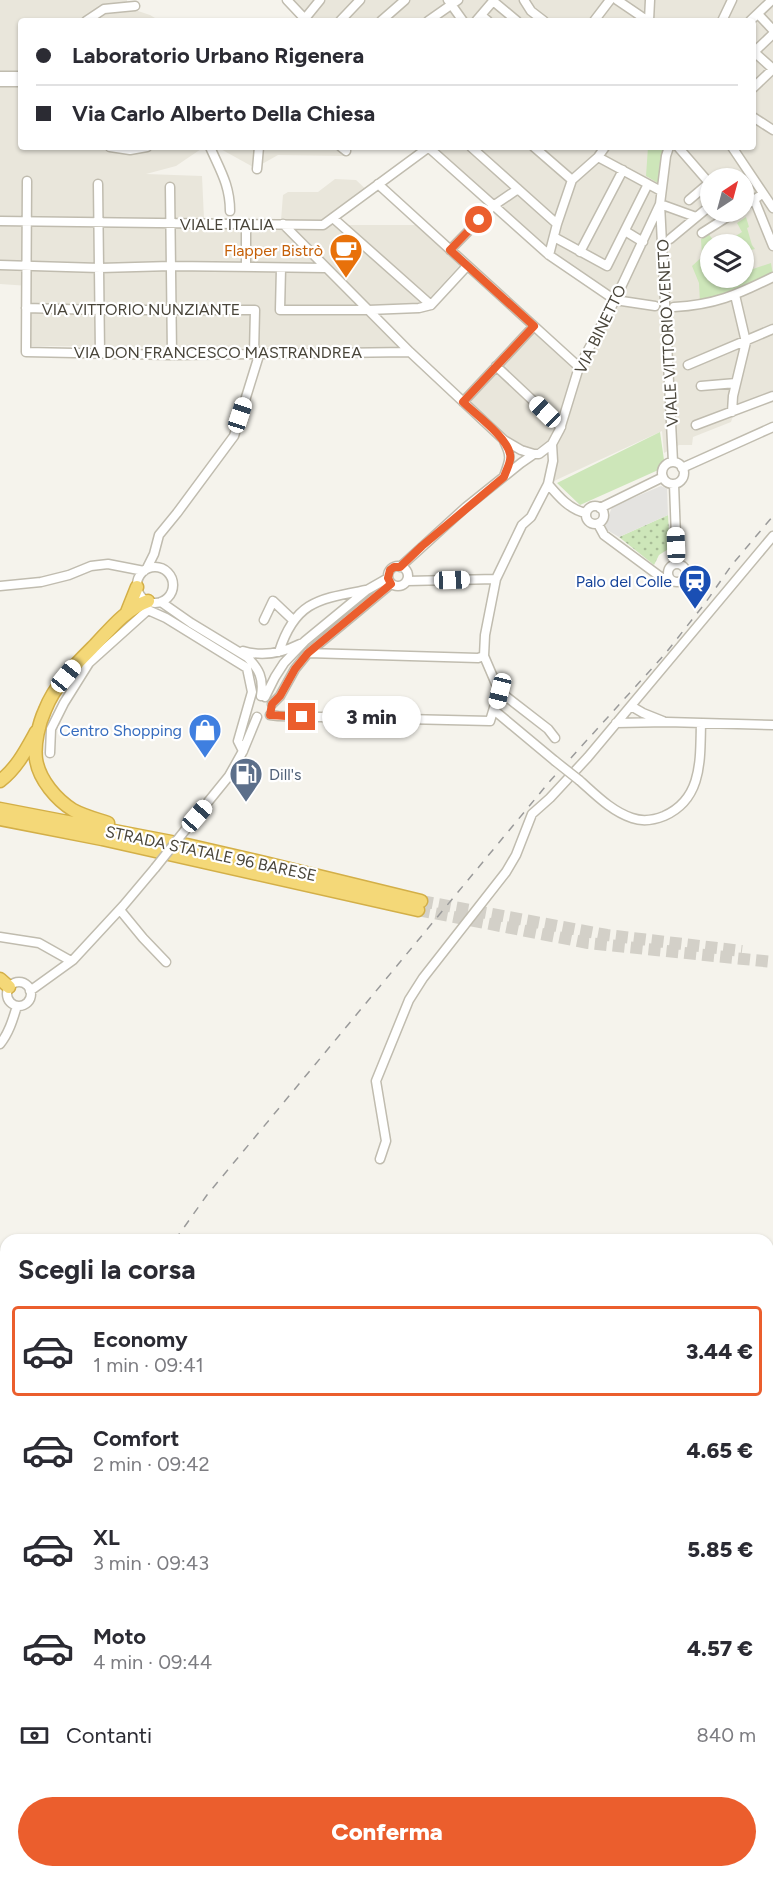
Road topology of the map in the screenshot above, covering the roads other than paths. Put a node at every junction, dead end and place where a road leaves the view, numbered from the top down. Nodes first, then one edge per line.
1 (287, 0) edge
2 (320, 0) edge
3 (360, 0) edge
4 (405, 0) edge
5 (493, 0) edge
6 (524, 0) edge
7 (610, 0) edge
8 (617, 0) edge
9 (650, 0) edge
10 (732, 0) edge
11 (772, 0) edge
12 (452, 2) edge
13 (135, 6) dead end
14 (758, 14) junction
15 (90, 18) edge
16 (304, 18) edge
17 (306, 18) edge
18 (343, 18) edge
19 (384, 18) edge
20 (432, 18) edge
21 (461, 18) edge
22 (483, 18) edge
23 (514, 18) edge
24 (540, 18) edge
25 (596, 18) edge
26 (644, 18) edge
27 (648, 18) edge
28 (723, 18) edge
29 (753, 18) edge
30 (773, 32) edge
31 (756, 49) edge
32 (756, 55) edge
33 (773, 69) edge
34 (0, 76) edge
35 (18, 76) edge
36 (0, 82) edge
37 (18, 82) edge
38 (756, 85) edge
39 (756, 119) edge
40 (773, 130) edge
41 (211, 150) edge
42 (259, 150) edge
43 (424, 150) edge
44 (431, 150) edge
45 (474, 150) edge
46 (537, 150) edge
47 (603, 150) edge
48 (668, 150) edge
49 (681, 150) edge
50 (733, 150) edge
51 (598, 157) junction
52 (742, 168) edge
53 (257, 170) dead end
54 (623, 170) junction
55 (700, 172) edge
56 (572, 180) junction
57 (27, 181) dead end
58 (98, 184) dead end
59 (378, 184) junction
60 (648, 184) junction
61 (754, 184) edge
62 (170, 187) dead end
63 (518, 189) junction
64 (661, 190) junction
65 (700, 192) edge
66 (763, 193) junction
67 (754, 199) joint
68 (689, 200) dead end
69 (660, 204) junction
70 (493, 206) junction
71 (773, 208) edge
72 (230, 211) junction
73 (700, 215) edge
74 (333, 218) junction
75 (696, 218) junction
76 (0, 221) edge
77 (27, 221) junction
78 (719, 222) edge
79 (99, 223) junction
80 (223, 223) junction
81 (171, 224) junction
82 (242, 224) junction
83 (283, 224) junction
84 (557, 224) junction
85 (625, 231) junction
86 (702, 233) dead end
87 (554, 237) junction
88 (670, 240) dead end
89 (643, 242) junction
90 (773, 246) edge
91 (450, 250) junction
92 (580, 252) junction
93 (549, 255) junction
94 (0, 266) edge
95 (27, 266) junction
96 (171, 266) junction
97 (467, 266) junction
98 (246, 267) junction
99 (100, 268) junction
100 (281, 268) junction
101 (325, 268) junction
102 (773, 277) edge
103 (735, 295) junction
104 (615, 300) junction
105 (431, 305) junction
106 (655, 306) dead end
107 (674, 307) dead end
108 (26, 308) junction
109 (172, 309) junction
110 (99, 310) junction
111 (368, 310) junction
112 (534, 326) junction
113 (773, 329) edge
114 (746, 342) junction
115 (257, 352) junction
116 (410, 352) junction
117 (100, 353) junction
118 (172, 355) junction
119 (688, 365) dead end
120 (496, 366) junction
121 (579, 367) junction
122 (736, 383) junction
123 (701, 386) dead end
124 (773, 396) edge
125 (463, 402) junction
126 (732, 412) junction
127 (696, 425) dead end
128 (561, 427) junction
129 (773, 427) edge
130 (504, 440) junction
131 (552, 444) junction
132 (536, 454) junction
133 (673, 462) junction
134 (551, 466) junction
135 (682, 468) junction
136 (663, 477) junction
137 (502, 478) junction
138 (548, 484) junction
139 (674, 484) junction
140 (564, 500) junction
141 (537, 504) junction
142 (600, 508) junction
143 (586, 513) junction
144 (598, 524) junction
145 (773, 536) edge
146 (154, 554) junction
147 (676, 564) junction
148 (159, 567) junction
149 (400, 567) junction
150 (126, 568) junction
151 (146, 569) junction
152 (669, 578) junction
153 (496, 579) junction
154 (389, 581) junction
155 (406, 581) junction
156 (137, 584) junction
157 (0, 586) edge
158 (367, 590) junction
159 (172, 593) junction
160 (154, 602) junction
161 (126, 613) junction
162 (264, 620) dead end
163 (293, 620) junction
164 (191, 623) junction
165 (305, 641) junction
166 (233, 647) junction
167 (279, 652) junction
168 (308, 653) junction
169 (484, 656) junction
170 (646, 688) junction
171 (500, 691) junction
172 (263, 696) junction
173 (272, 704) junction
174 (631, 706) junction
175 (495, 711) junction
176 (270, 715) junction
177 (651, 716) junction
178 (257, 717) junction
179 (667, 722) junction
180 (40, 723) junction
181 (616, 723) junction
182 (639, 723) junction
183 (701, 723) junction
184 (773, 725) edge
185 (555, 738) dead end
186 (243, 751) junction
187 (50, 753) dead end
188 (0, 781) edge
189 (0, 809) edge
190 (0, 819) edge
191 (187, 845) junction
192 (120, 910) junction
193 (0, 937) edge
194 (71, 961) junction
195 (166, 962) dead end
196 (4, 983) edge
197 (30, 991) junction
198 (17, 1006) junction
199 (0, 1044) edge
200 (380, 1159) dead end

1 - 16 street
2 - 17 street
3 - 18 street
4 - 19 street
5 - 22 street
5 - 23 street
6 - 24 street
7 - 25 street
8 - 26 street
9 - 27 street
10 - 28 street
11 - 14 street
12 - 20 street
12 - 21 street
13 - 15 street
14 - 29 street
14 - 30 street
30 - 31 street
32 - 33 street
33 - 38 street
34 - 35 street
36 - 37 street
39 - 40 street
41 - 72 street
42 - 53 street
43 - 59 street, VIALE ITALIA
44 - 70 street
45 - 63 street
46 - 56 street
47 - 51 street
48 - 64 street, VIA BINETTO
49 - 55 street
50 - 52 street
51 - 54 street
51 - 56 street
54 - 60 street
54 - 92 street
56 - 84 street
57 - 77 street
58 - 79 street
59 - 74 street, VIALE ITALIA
59 - 91 street
60 - 64 street
60 - 85 street
61 - 66 street
62 - 81 street
63 - 70 street
63 - 84 street
64 - 69 street, VIA BINETTO
65 - 68 street
66 - 67 street
66 - 71 street
67 - 90 street
69 - 75 street
69 - 89 street, VIA BINETTO
69 - 133 street, VIALE VITTORIO VENETO
70 - 91 street
70 - 93 street
72 - 80 street
72 - 82 street
73 - 75 street
74 - 83 street, VIALE ITALIA
74 - 105 street
75 - 88 street
76 - 77 street, VIALE ITALIA
77 - 79 street, VIALE ITALIA
77 - 95 street
78 - 86 street
79 - 81 street, VIALE ITALIA
79 - 99 street
80 - 81 street, VIALE ITALIA
80 - 82 street, VIALE ITALIA
81 - 96 street
82 - 83 street, VIALE ITALIA
82 - 98 street
83 - 101 street
84 - 87 street
85 - 89 street
85 - 92 street
87 - 92 street
87 - 93 street
89 - 104 street, VIA BINETTO
91 - 97 street
93 - 104 street
94 - 95 street
95 - 99 street
95 - 108 street
96 - 98 street
96 - 99 street
96 - 109 street
97 - 105 street
97 - 112 street
98 - 100 street
99 - 110 street
100 - 101 street
100 - 111 street
101 - 111 street
102 - 103 street
103 - 107 street
103 - 114 street
104 - 106 street
104 - 121 street, VIA BINETTO
105 - 111 street
108 - 110 street, VIA VITTORIO NUNZIANTE
108 - 117 street, VIA DON FRANCESCO MASTRANDREA
109 - 110 street, VIA VITTORIO NUNZIANTE
109 - 115 street, VIA VITTORIO NUNZIANTE
109 - 118 street
110 - 117 street
111 - 116 street
112 - 120 street
112 - 121 street
113 - 114 street
114 - 119 street
114 - 122 street
115 - 116 street, VIA DON FRANCESCO MASTRANDREA
115 - 118 street, VIA DON FRANCESCO MASTRANDREA
115 - 146 street
116 - 125 street
117 - 118 street, VIA DON FRANCESCO MASTRANDREA
120 - 125 street
120 - 128 street
121 - 128 street, VIA BINETTO
122 - 123 street
122 - 126 street
124 - 126 street
125 - 130 street
126 - 127 street
128 - 131 street, VIA BINETTO
129 - 135 street
130 - 132 street
130 - 137 street
131 - 132 street, VIA BINETTO
131 - 134 street
132 - 134 street
132 - 137 street, VIA BINETTO
133 - 135 street
133 - 136 street
134 - 138 street
135 - 139 street
136 - 139 street
136 - 142 street
137 - 149 street, VIA BINETTO
138 - 140 street
138 - 141 street
139 - 147 street
140 - 141 street
140 - 143 street
141 - 153 street
142 - 143 street
142 - 144 street
143 - 144 street
144 - 152 street
145 - 170 street
146 - 148 street
146 - 151 street
147 - 152 street
147 - 152 street
148 - 151 street
148 - 159 street
149 - 154 street
149 - 155 street
150 - 151 street
150 - 156 street
150 - 157 street
151 - 156 street
153 - 155 street
153 - 169 street
154 - 155 street
154 - 158 street
154 - 168 street
156 - 160 street
156 - 161 highway
158 - 163 street
158 - 165 street
159 - 160 street
159 - 164 street
160 - 161 highway
160 - 164 street
161 - 180 highway
162 - 163 street
163 - 167 street
164 - 166 street
165 - 167 street
165 - 172 street
166 - 167 street
166 - 172 street
168 - 169 street
168 - 173 street
169 - 171 street
170 - 174 street
170 - 177 street
171 - 175 street
171 - 185 street
172 - 173 street
172 - 178 street
173 - 176 street
174 - 177 street
174 - 181 street
174 - 182 street
175 - 176 street
175 - 183 street, bridge
176 - 178 street
177 - 179 street
178 - 186 street
179 - 182 street
179 - 183 street
180 - 188 highway
180 - 191 highway
181 - 182 street
181 - 200 street
183 - 184 street
186 - 187 street
186 - 192 street, bridge
189 - 191 highway, STRADA STATALE 96 BARESE
190 - 191 highway, STRADA STATALE 96 BARESE
192 - 194 street
192 - 195 street
193 - 194 street
194 - 197 street
196 - 197 street
196 - 198 street
197 - 198 street
198 - 199 street

